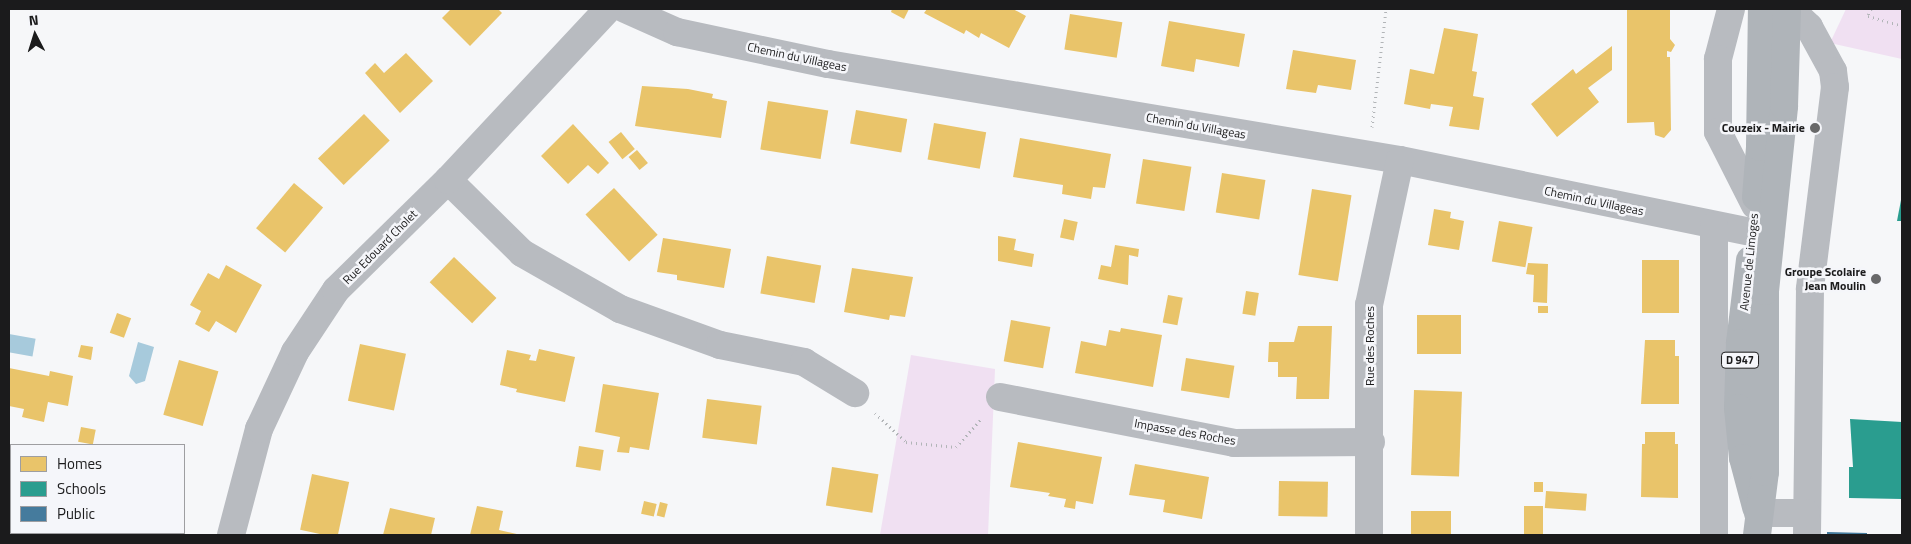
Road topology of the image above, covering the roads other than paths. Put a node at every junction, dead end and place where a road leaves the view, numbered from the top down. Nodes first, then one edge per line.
1 (608, 9) edge
2 (625, 9) edge
3 (1731, 9) edge
4 (1762, 9) edge
5 (1788, 9) edge
6 (1400, 160) junction
7 (448, 180) junction
8 (1755, 205) junction
9 (1714, 226) junction
10 (1761, 235) junction
11 (855, 393) road end
12 (1000, 397) road end
13 (1371, 442) junction
14 (1757, 524) edge
15 (1806, 524) edge
16 (231, 535) edge
17 (1369, 535) edge
18 (1714, 535) edge

1 - 7 street, Rue Edouard Cholet
2 - 6 street, Chemin du Villageas
3 - 8 street
4 - 8 main road, Avenue de Limoges / D 947
5 - 10 main road, D 947
5 - 15 street
6 - 9 street, Chemin du Villageas
6 - 13 street, Rue des Roches
7 - 11 street
7 - 16 street, Rue Edouard Cholet
8 - 10 main road, Avenue de Limoges / D 947
9 - 10 street, Chemin du Villageas
9 - 18 street
10 - 14 main road, D 947
12 - 13 street, Impasse des Roches
13 - 17 street, Rue des Roches
14 - 15 street

